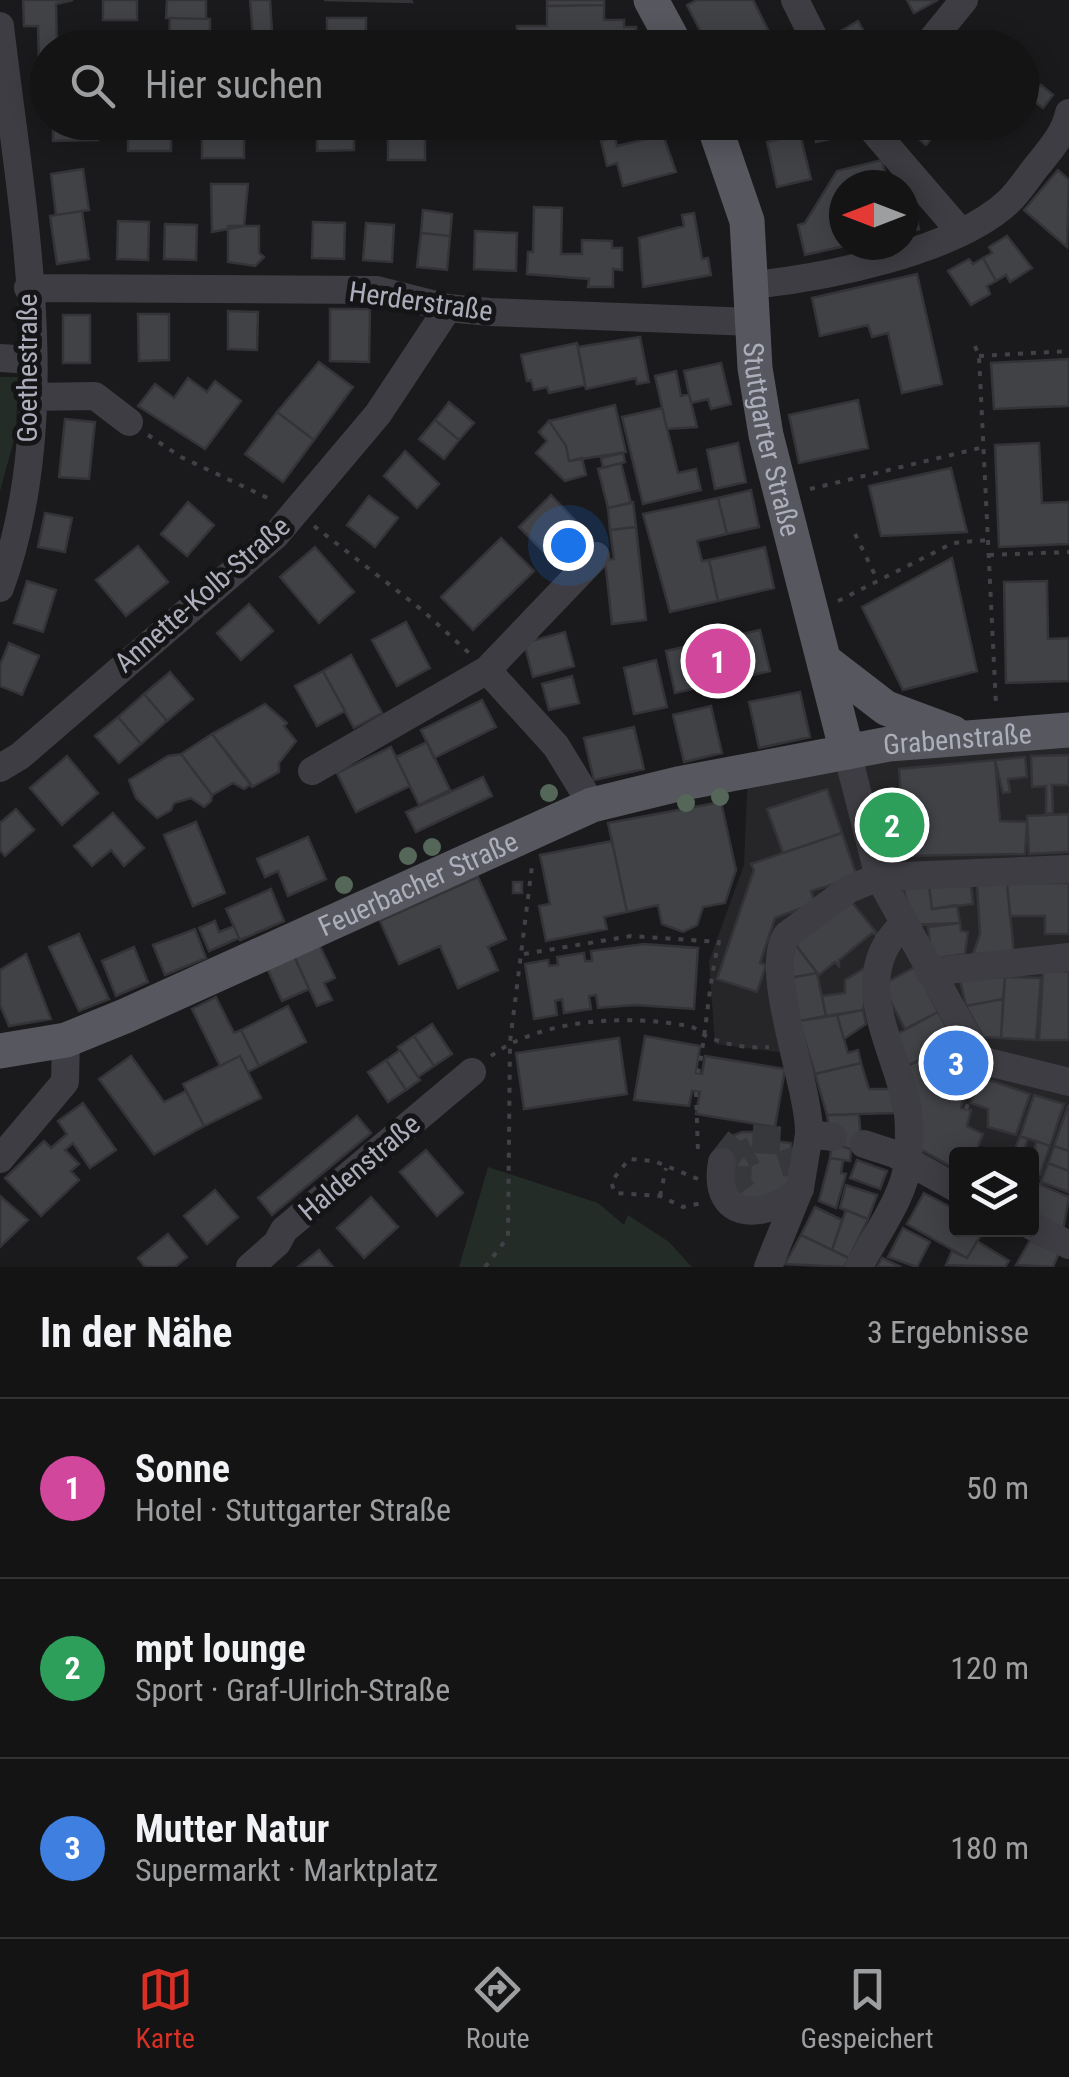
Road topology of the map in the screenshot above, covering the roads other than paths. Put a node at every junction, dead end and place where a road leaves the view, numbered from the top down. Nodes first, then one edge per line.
1 (651, 0) edge
2 (795, 0) edge
3 (964, 0) edge
4 (0, 26) edge
5 (667, 30) edge
6 (810, 30) edge
7 (939, 30) edge
8 (1068, 121) edge
9 (719, 140) edge
10 (881, 140) edge
11 (960, 232) junction
12 (752, 284) junction
13 (28, 288) junction
14 (448, 308) junction
15 (753, 322) junction
16 (0, 358) edge
17 (32, 360) junction
18 (31, 397) junction
19 (130, 422) road end
20 (596, 556) dead end
21 (0, 588) edge
22 (825, 661) junction
23 (487, 670) junction
24 (1069, 730) edge
25 (980, 735) junction
26 (847, 752) junction
27 (4, 767) edge
28 (312, 771) dead end
29 (592, 805) junction
30 (1069, 869) edge
31 (879, 876) junction
32 (903, 925) junction
33 (1069, 957) edge
34 (940, 971) junction
35 (66, 1040) junction
36 (0, 1051) edge
37 (472, 1072) road end
38 (1069, 1082) edge
39 (864, 1144) dead end
40 (0, 1159) edge
41 (908, 1162) junction
42 (712, 1171) road end
43 (949, 1184) edge
44 (798, 1196) junction
45 (1039, 1230) edge
46 (1069, 1245) edge
47 (250, 1267) edge
48 (768, 1267) edge
49 (858, 1267) edge

1 - 5 main road
2 - 6 street
3 - 7 street
4 - 13 street, Goethestraße
8 - 11 street
9 - 12 main road, Stuttgarter Straße
10 - 11 street
11 - 12 street
12 - 15 main road, Stuttgarter Straße
13 - 14 street, Herderstraße
13 - 17 street, Goethestraße
14 - 15 street, Herderstraße
14 - 27 street, Annette-Kolb-Straße
15 - 22 main road, Stuttgarter Straße
16 - 17 street
17 - 18 street, Goethestraße
18 - 19 street
18 - 21 street, Goethestraße
20 - 23 street
22 - 25 main road
22 - 26 main road, Stuttgarter Straße
23 - 28 street
23 - 29 street
24 - 25 main road, Grabenstraße
25 - 26 main road, Grabenstraße
26 - 29 main road, Feuerbacher Straße
26 - 31 street
29 - 35 main road, Feuerbacher Straße
30 - 31 street
31 - 32 street
31 - 44 street
32 - 34 street
32 - 41 street
33 - 34 street
34 - 38 street
35 - 36 main road, Feuerbacher Straße
35 - 40 street
37 - 47 street, Haldenstraße
39 - 41 street
41 - 43 street
41 - 49 street
42 - 44 street
44 - 48 street
45 - 46 street

